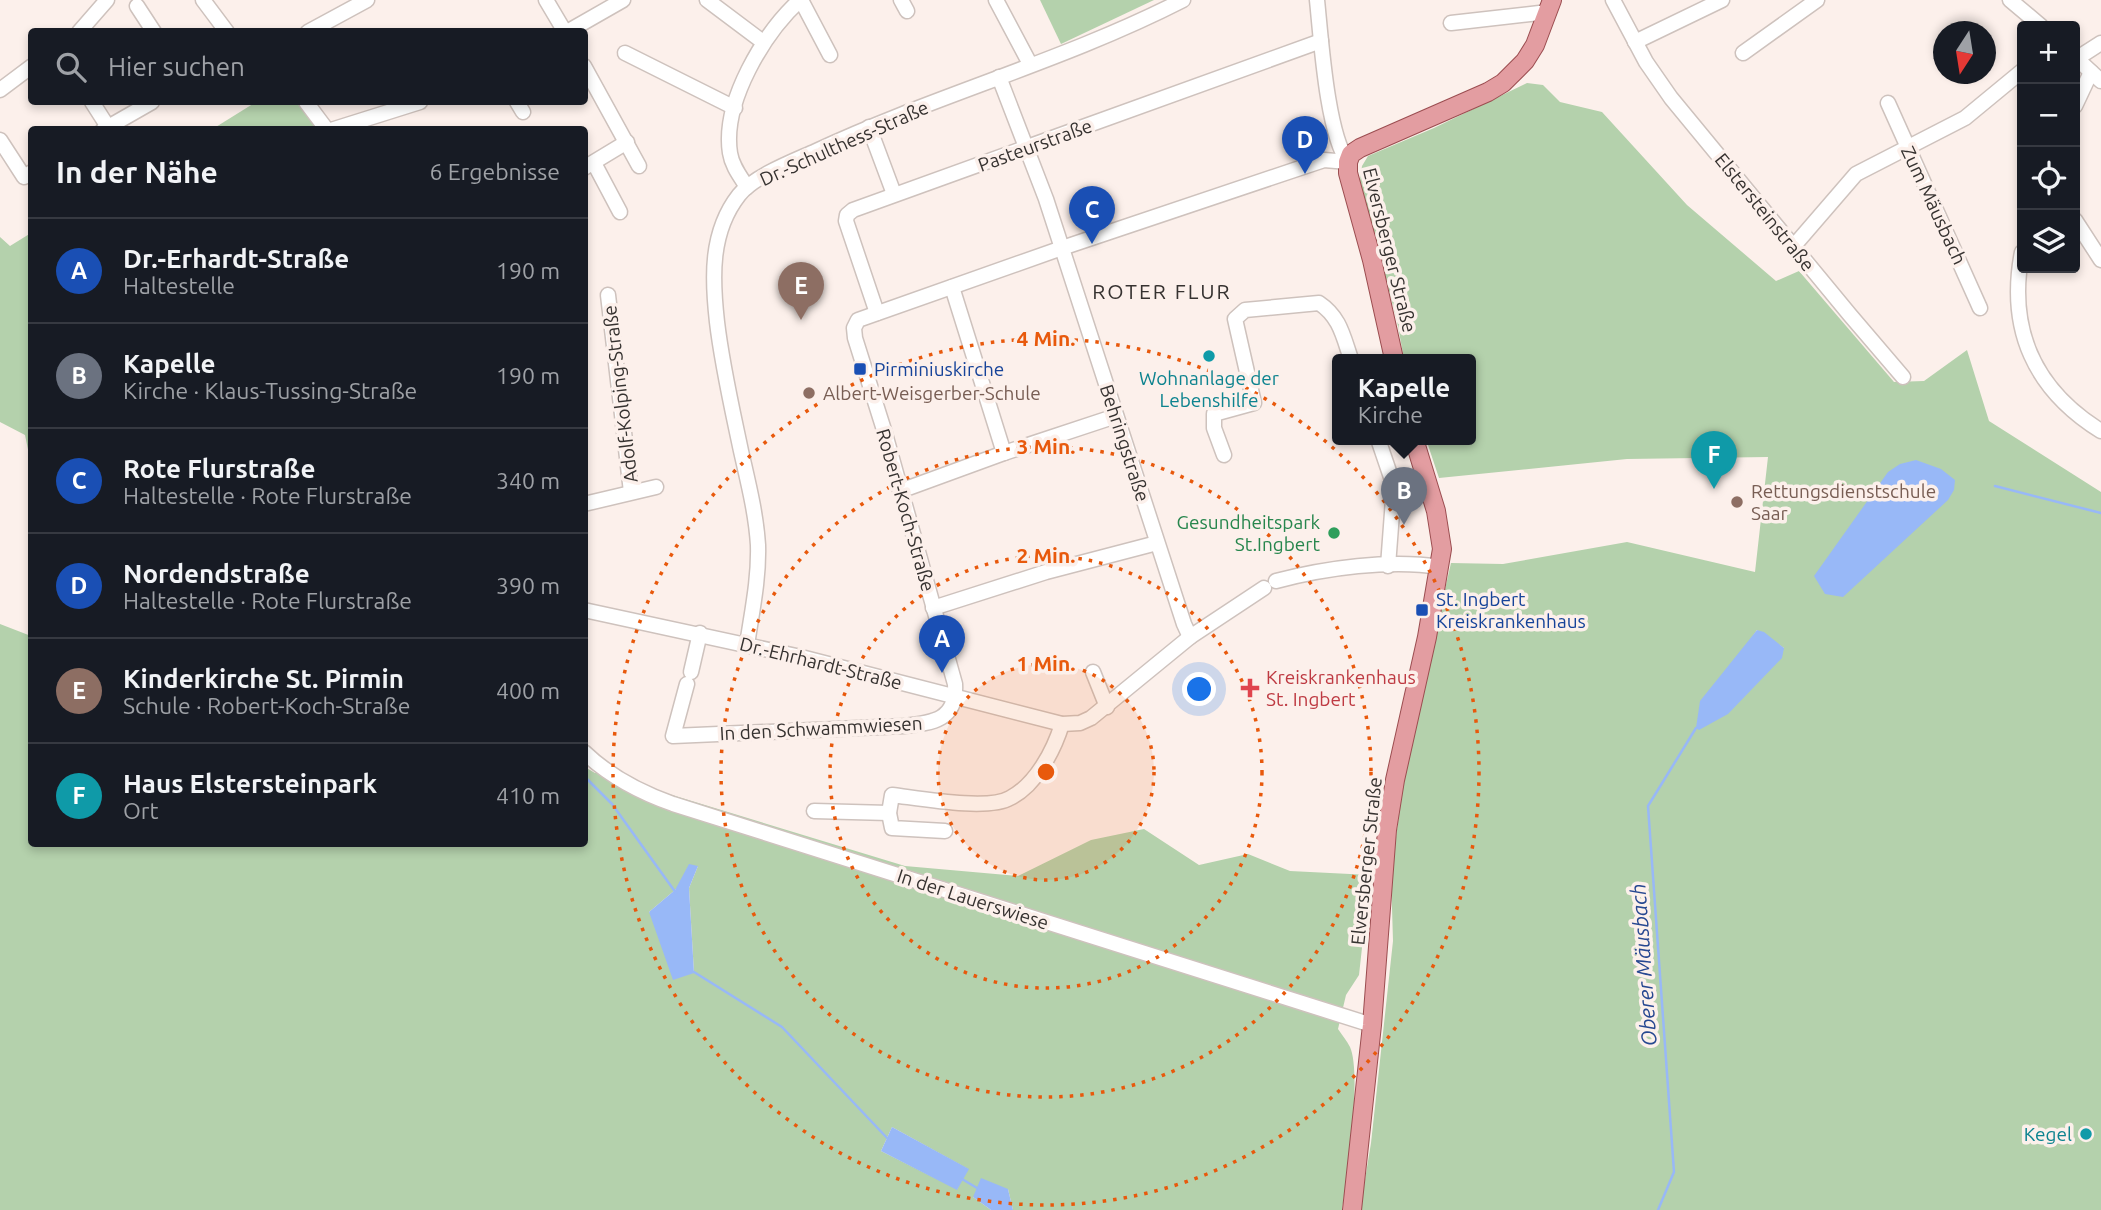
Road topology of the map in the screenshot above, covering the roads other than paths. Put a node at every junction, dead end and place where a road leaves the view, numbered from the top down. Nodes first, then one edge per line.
1 (107, 0) edge
2 (203, 0) edge
3 (367, 0) edge
4 (546, 0) edge
5 (623, 0) edge
6 (707, 0) edge
7 (800, 0) edge
8 (996, 0) edge
9 (1183, 0) edge
10 (1317, 0) edge
11 (1613, 0) edge
12 (1722, 0) edge
13 (1816, 0) edge
14 (2010, 0) edge
15 (137, 6) dead end
16 (1550, 6) edge
17 (2035, 21) edge
18 (1451, 23) dead end
19 (82, 28) edge
20 (151, 28) edge
21 (224, 28) edge
22 (315, 28) edge
23 (564, 28) edge
24 (573, 28) edge
25 (1321, 41) junction
26 (1635, 41) junction
27 (763, 42) junction
28 (2101, 43) edge
29 (625, 53) dead end
30 (1743, 53) dead end
31 (830, 55) dead end
32 (2080, 56) edge
33 (2080, 62) edge
34 (1030, 64) junction
35 (28, 69) edge
36 (588, 73) edge
37 (2017, 75) edge
38 (999, 77) junction
39 (2096, 77) edge
40 (0, 90) edge
41 (2080, 99) edge
42 (1888, 103) dead end
43 (94, 105) edge
44 (147, 105) edge
45 (308, 105) edge
46 (411, 105) edge
47 (735, 108) junction
48 (105, 126) edge
49 (110, 126) edge
50 (326, 126) edge
51 (342, 126) edge
52 (869, 127) junction
53 (0, 140) edge
54 (627, 142) junction
55 (1028, 148) junction
56 (1908, 148) junction
57 (1348, 162) junction
58 (589, 166) edge
59 (639, 166) dead end
60 (28, 174) edge
61 (747, 187) junction
62 (894, 194) junction
63 (620, 212) dead end
64 (2080, 228) edge
65 (1793, 247) junction
66 (1062, 248) junction
67 (2101, 260) edge
68 (2020, 273) edge
69 (952, 287) junction
70 (608, 295) dead end
71 (1980, 309) dead end
72 (877, 313) junction
73 (1349, 354) edge
74 (1393, 354) edge
75 (1903, 377) dead end
76 (1116, 416) junction
77 (2101, 431) edge
78 (1380, 445) edge
79 (1416, 445) edge
80 (1004, 453) junction
81 (1224, 455) dead end
82 (656, 487) dead end
83 (900, 491) junction
84 (631, 492) junction
85 (588, 503) edge
86 (1157, 543) junction
87 (1388, 566) junction
88 (1440, 567) junction
89 (933, 608) junction
90 (588, 611) edge
91 (700, 633) junction
92 (1190, 637) junction
93 (747, 645) junction
94 (1093, 671) dead end
95 (954, 696) junction
96 (1107, 706) junction
97 (1062, 724) junction
98 (588, 755) edge
99 (814, 811) dead end
100 (888, 813) junction
101 (945, 831) dead end
102 (1372, 1025) junction
103 (1352, 1210) edge

1 - 19 street
2 - 21 street
3 - 22 street
4 - 23 street
5 - 24 street
6 - 27 street
7 - 27 street
7 - 31 street
8 - 34 street
9 - 34 street, Dr.-Schulthess-Straße
10 - 25 street
11 - 26 street, Elstersteinstraße
12 - 26 street
13 - 30 street
14 - 17 street
15 - 20 street
16 - 18 street, Elversberger Straße
16 - 57 main road, Elversberger Straße
25 - 55 street, Pasteurstraße
25 - 57 street
26 - 65 street, Elstersteinstraße
27 - 47 street
28 - 32 street
29 - 47 street
33 - 39 street
34 - 38 street, Dr.-Schulthess-Straße
35 - 40 street
36 - 54 street
37 - 56 street
38 - 52 street, Dr.-Schulthess-Straße
38 - 55 street, Behringstraße
39 - 41 street
42 - 56 street, Zum Mäusbach
43 - 48 street
44 - 49 street
45 - 50 street
46 - 51 street
47 - 61 street
52 - 61 street, Dr.-Schulthess-Straße
52 - 62 street
53 - 60 street
54 - 58 street
54 - 59 street
55 - 62 street, Pasteurstraße
55 - 66 street, Behringstraße
56 - 65 street
56 - 71 street, Zum Mäusbach
57 - 66 street
57 - 74 main road, Elversberger Straße
58 - 63 street
61 - 93 street, Dr.-Schulthess-Straße
62 - 72 street, Pasteurstraße
64 - 67 street
65 - 75 street, Elstersteinstraße
66 - 69 street
66 - 76 street, Behringstraße
68 - 77 street
69 - 72 street
69 - 80 street
70 - 84 street, Adolf-Kolping-Straße
72 - 83 street, Robert-Koch-Straße
73 - 81 street
76 - 80 street
76 - 86 street, Behringstraße
78 - 87 street
79 - 88 main road, Elversberger Straße
80 - 83 street
82 - 84 street
83 - 89 street, Robert-Koch-Straße
84 - 85 street
86 - 89 street
86 - 92 street, Behringstraße
87 - 88 street
87 - 92 street
88 - 102 main road, Elversberger Straße
89 - 95 street, Robert-Koch-Straße
90 - 91 street, Dr.-Ehrhardt-Straße
91 - 93 street, Dr.-Ehrhardt-Straße
91 - 95 street, In den Schwammwiesen
92 - 96 street
93 - 95 street, Dr.-Ehrhardt-Straße
94 - 96 street
95 - 97 street, Dr.-Ehrhardt-Straße
96 - 97 street
97 - 100 street
98 - 102 street, In der Lauerswiese
99 - 100 street
100 - 101 street
102 - 103 main road, Elversberger Straße

